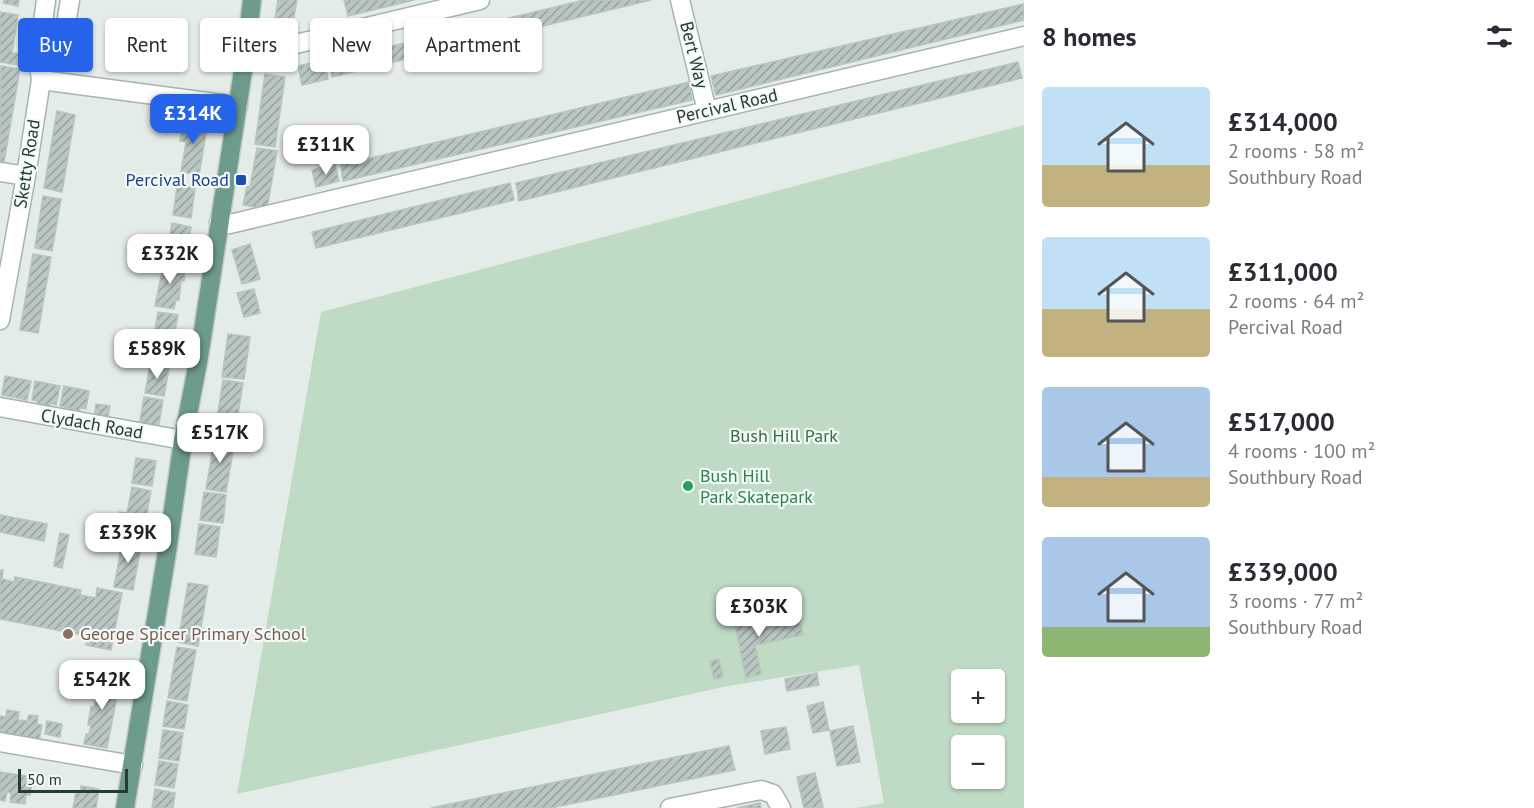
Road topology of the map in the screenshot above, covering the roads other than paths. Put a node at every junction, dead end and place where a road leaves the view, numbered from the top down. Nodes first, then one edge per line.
1 (46, 0) edge
2 (252, 0) edge
3 (480, 0) edge
4 (680, 0) edge
5 (70, 1) edge
6 (67, 18) edge
7 (250, 18) edge
8 (1024, 36) edge
9 (298, 43) edge
10 (243, 72) edge
11 (41, 80) junction
12 (238, 106) junction
13 (707, 111) junction
14 (0, 172) edge
15 (26, 176) junction
16 (219, 222) junction
17 (0, 320) edge
18 (0, 407) edge
19 (183, 440) junction
20 (0, 742) edge
21 (133, 765) junction
22 (777, 801) edge
23 (125, 808) edge
24 (670, 808) edge

1 - 11 street, Sketty Road
2 - 7 main road
3 - 9 street
4 - 13 street, Bert Way
5 - 6 street
8 - 13 street, Percival Road
10 - 12 main road
11 - 12 street
11 - 15 street, Sketty Road
12 - 16 main road
13 - 16 street, Percival Road
14 - 15 street
15 - 17 street, Sketty Road
16 - 19 main road
18 - 19 street, Clydach Road
19 - 21 main road
20 - 21 street
21 - 23 main road
22 - 24 street

